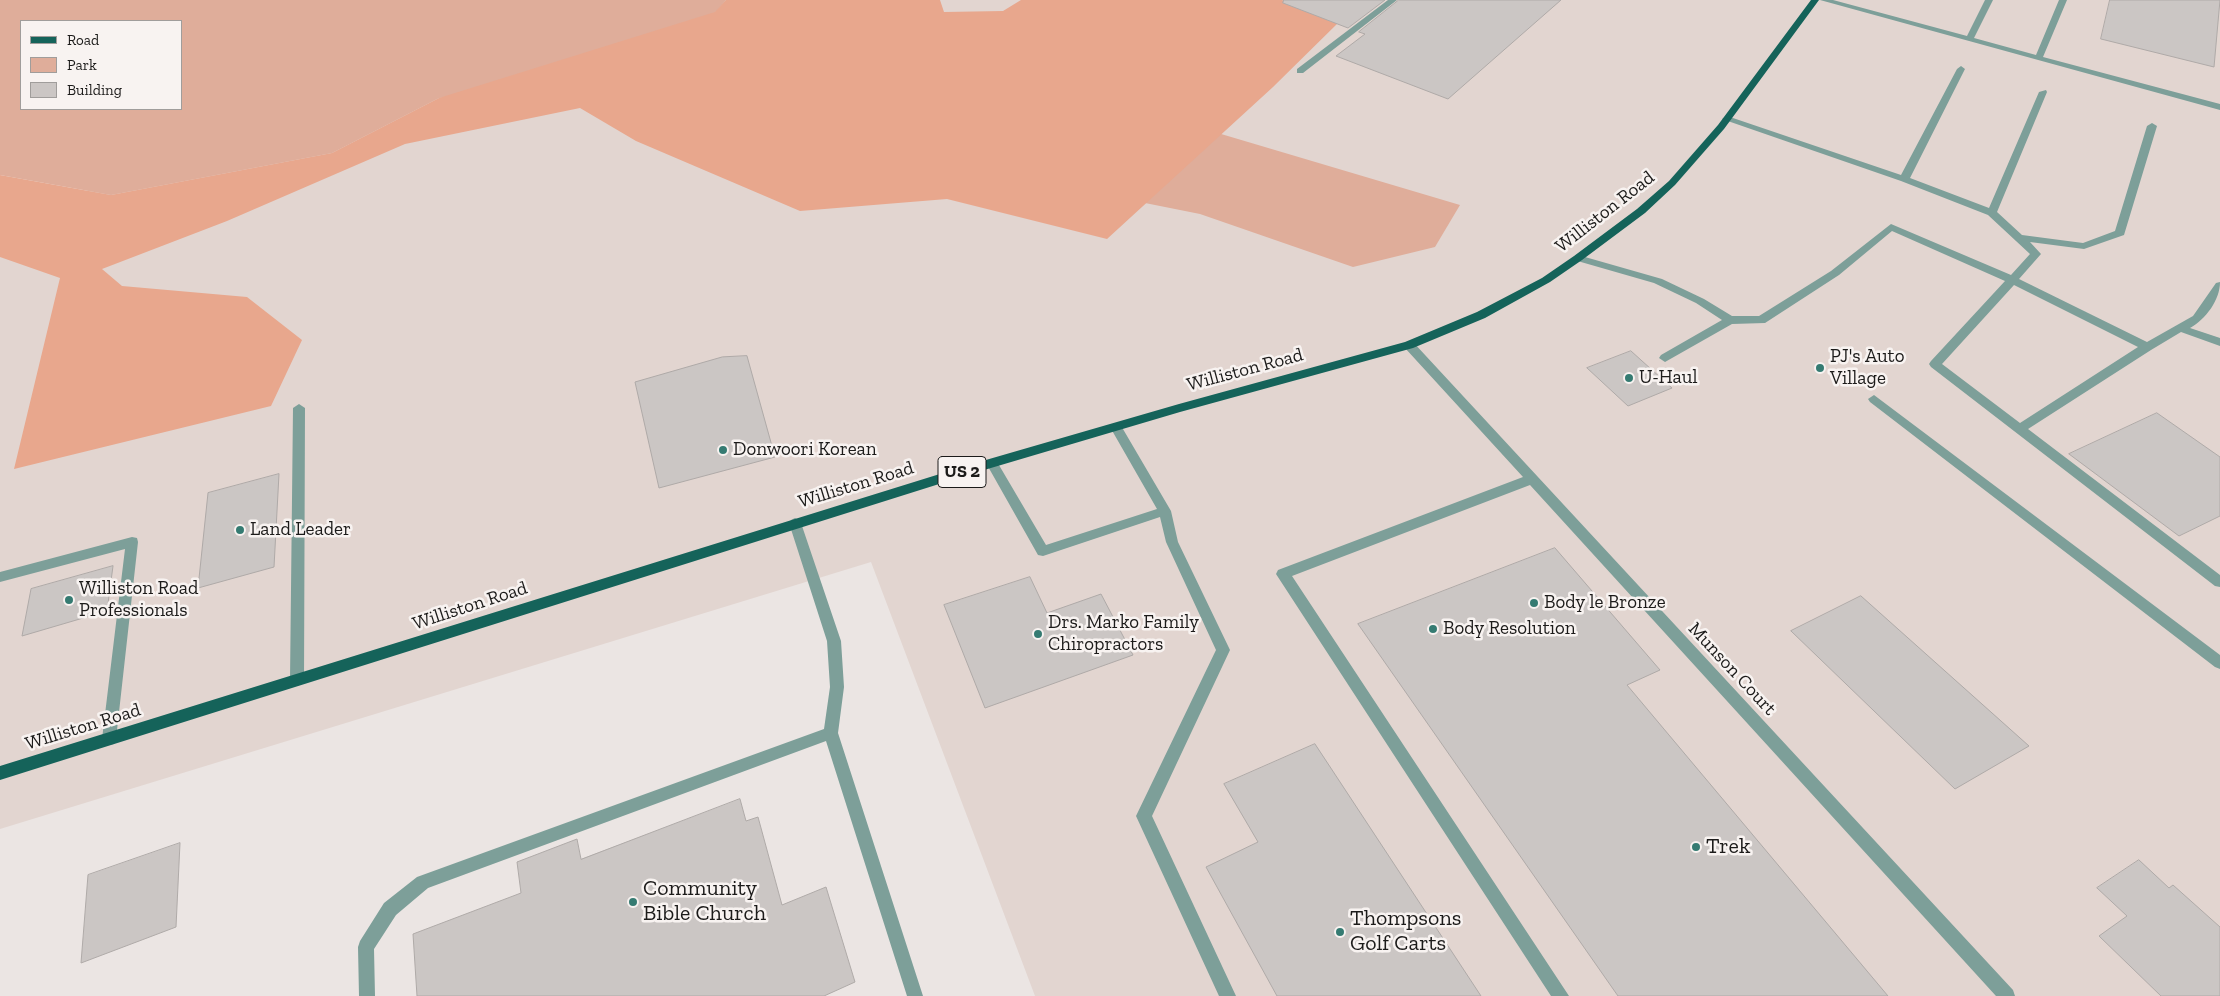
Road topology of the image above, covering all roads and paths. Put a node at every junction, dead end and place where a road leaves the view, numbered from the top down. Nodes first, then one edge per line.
1 (1394, 0) edge
2 (1815, 0) edge
3 (1824, 0) edge
4 (1989, 0) edge
5 (2062, 0) edge
6 (1970, 38) junction
7 (2039, 57) junction
8 (1961, 69) dead end
9 (1300, 71) dead end
10 (2044, 92) dead end
11 (2220, 107) edge
12 (1726, 118) junction
13 (2152, 126) dead end
14 (1904, 179) junction
15 (1992, 213) junction
16 (2019, 238) junction
17 (1578, 258) junction
18 (2013, 280) junction
19 (2220, 285) edge
20 (1730, 320) junction
21 (2180, 328) junction
22 (2220, 342) edge
23 (1409, 345) junction
24 (2146, 347) junction
25 (1665, 358) dead end
26 (1874, 399) dead end
27 (299, 408) dead end
28 (1116, 427) junction
29 (2019, 429) junction
30 (992, 463) junction
31 (1532, 479) junction
32 (1165, 511) junction
33 (795, 523) junction
34 (0, 577) edge
35 (2220, 582) edge
36 (2220, 663) edge
37 (297, 680) junction
38 (831, 733) junction
39 (108, 739) junction
40 (0, 773) edge
41 (367, 996) edge
42 (915, 996) edge
43 (1228, 996) edge
44 (1561, 996) edge
45 (2008, 996) edge

1 - 9 street
2 - 12 main road, Williston Road / US 2
3 - 6 street
4 - 6 street
5 - 7 street
6 - 7 street
7 - 11 street
8 - 14 street
10 - 15 street
12 - 14 street
12 - 17 main road, Williston Road / US 2
13 - 16 street
14 - 15 street
15 - 16 street
16 - 18 street
17 - 20 street
17 - 23 main road, Williston Road / US 2
18 - 20 street
18 - 24 street
18 - 29 street
19 - 21 street
20 - 25 street
21 - 22 street
21 - 24 street
23 - 28 main road, Williston Road / US 2
23 - 31 street, Munson Court
24 - 29 street
26 - 36 street
27 - 37 street
28 - 30 main road, Williston Road / US 2
28 - 32 street
29 - 35 street
30 - 32 street
30 - 33 main road, Williston Road / US 2
31 - 44 street
31 - 45 street, Munson Court
32 - 43 street
33 - 37 main road, Williston Road / US 2
33 - 38 street
34 - 39 street
37 - 39 main road, Williston Road / US 2
38 - 41 street
38 - 42 street
39 - 40 main road, Williston Road / US 2

